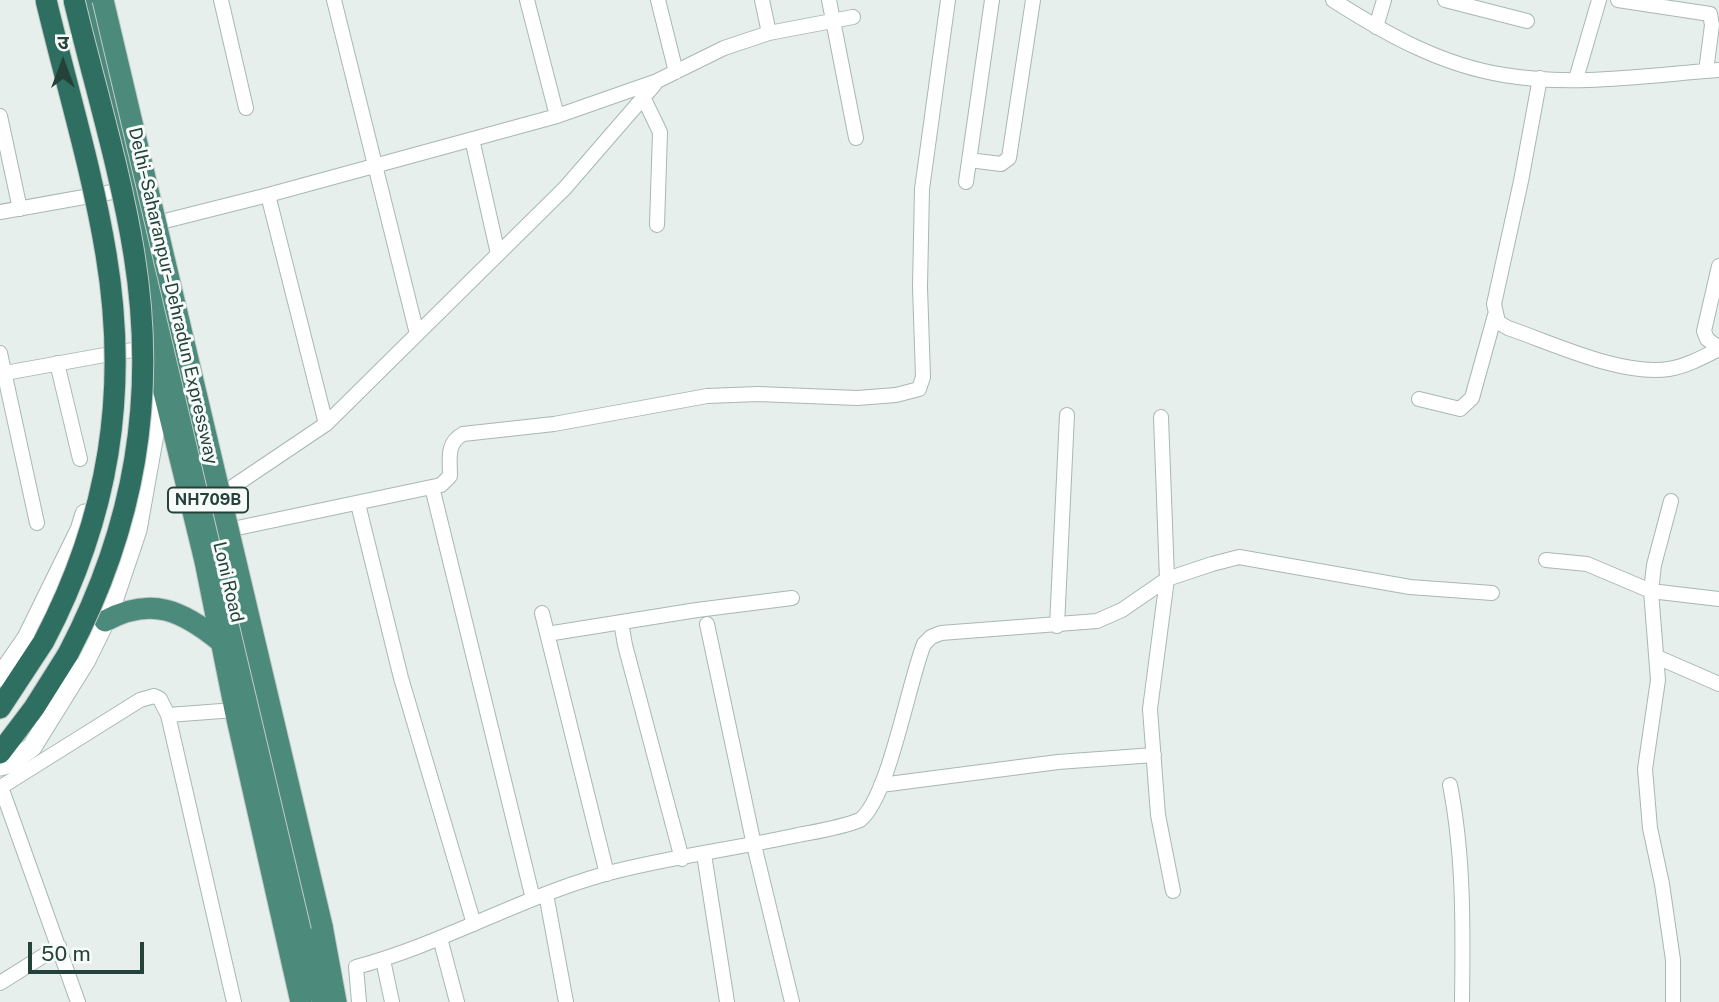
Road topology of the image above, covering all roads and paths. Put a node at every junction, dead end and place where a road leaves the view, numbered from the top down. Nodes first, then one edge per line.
1 (46, 0) edge
2 (68, 0) edge
3 (74, 0) edge
4 (88, 0) edge
5 (103, 0) edge
6 (221, 0) edge
7 (334, 0) edge
8 (527, 0) edge
9 (658, 0) edge
10 (762, 0) edge
11 (829, 0) edge
12 (948, 0) edge
13 (992, 0) edge
14 (1033, 0) edge
15 (1333, 0) edge
16 (1384, 0) edge
17 (1445, 0) edge
18 (1599, 0) edge
19 (1618, 0) edge
20 (853, 17) dead end
21 (835, 20) junction
22 (1527, 21) dead end
23 (1376, 27) junction
24 (769, 33) junction
25 (1713, 71) edge
26 (676, 72) junction
27 (1540, 78) junction
28 (1576, 79) junction
29 (657, 81) junction
30 (643, 97) junction
31 (246, 108) dead end
32 (0, 116) edge
33 (557, 116) junction
34 (856, 138) dead end
35 (472, 139) junction
36 (969, 160) junction
37 (375, 166) junction
38 (966, 182) dead end
39 (112, 192) junction
40 (268, 195) junction
41 (20, 209) junction
42 (0, 212) edge
43 (657, 225) dead end
44 (141, 227) junction
45 (498, 254) junction
46 (1719, 266) edge
47 (1495, 315) junction
48 (417, 334) junction
49 (1719, 348) edge
50 (0, 354) edge
51 (161, 355) junction
52 (57, 363) junction
53 (5, 373) junction
54 (171, 385) junction
55 (1419, 399) dead end
56 (1066, 415) dead end
57 (1161, 417) dead end
58 (326, 424) junction
59 (80, 458) dead end
60 (432, 487) junction
61 (1671, 501) dead end
62 (209, 503) junction
63 (358, 504) junction
64 (37, 523) dead end
65 (216, 533) junction
66 (1546, 561) dead end
67 (1167, 579) junction
68 (1651, 591) junction
69 (1492, 593) dead end
70 (792, 598) dead end
71 (1719, 599) edge
72 (542, 613) dead end
73 (105, 621) junction
74 (621, 622) junction
75 (707, 624) dead end
76 (1057, 626) junction
77 (547, 634) junction
78 (221, 642) junction
79 (1657, 657) junction
80 (0, 677) edge
81 (1719, 684) edge
82 (0, 708) edge
83 (235, 710) junction
84 (168, 715) junction
85 (0, 752) edge
86 (1154, 755) junction
87 (0, 766) edge
88 (881, 785) junction
89 (1450, 785) dead end
90 (754, 845) junction
91 (704, 854) junction
92 (682, 859) junction
93 (607, 874) junction
94 (1173, 891) dead end
95 (539, 896) junction
96 (474, 924) junction
97 (440, 938) junction
98 (59, 946) junction
99 (383, 960) junction
100 (0, 983) edge
101 (78, 1002) edge
102 (234, 1002) edge
103 (301, 1002) edge
104 (323, 1002) edge
105 (336, 1002) edge
106 (359, 1002) edge
107 (392, 1002) edge
108 (457, 1002) edge
109 (566, 1002) edge
110 (727, 1002) edge
111 (792, 1002) edge
112 (1462, 1002) edge
113 (1673, 1002) edge

1 - 82 highway, bridge
2 - 39 highway, Loni Road / NH709B
3 - 85 highway, bridge
4 - 44 highway, Loni Road / NH709B
5 - 105 highway, Delhi–Saharanpur–Dehradun Expressway / NH709B, bridge
6 - 31 street
7 - 37 street
8 - 33 street
9 - 26 street
10 - 24 street
11 - 21 street
12 - 60 street
13 - 36 street
14 - 36 street
15 - 23 street
16 - 23 street
17 - 22 street
18 - 28 street
19 - 25 street
20 - 21 street
21 - 24 street
21 - 34 street
23 - 27 street
24 - 26 street
25 - 28 street
26 - 29 street
27 - 28 street
27 - 47 street
29 - 30 street
29 - 33 street
30 - 43 street
30 - 45 street
32 - 41 street
33 - 35 street
35 - 37 street
35 - 45 street
36 - 38 street
37 - 40 street
37 - 48 street
39 - 41 street
39 - 51 highway, Loni Road / NH709B
40 - 44 street
40 - 58 street
41 - 42 street
44 - 51 highway, Loni Road / NH709B
45 - 48 street
46 - 49 street
47 - 49 street
47 - 55 street
48 - 58 street
50 - 53 street
51 - 52 street
51 - 54 highway, Loni Road / NH709B
51 - 80 street
52 - 53 street
52 - 59 street
53 - 64 street
54 - 62 highway, Loni Road / NH709B
54 - 73 street
54 - 78 highway, Loni Road / NH709B
56 - 76 street
57 - 67 street
58 - 62 street
60 - 63 street
60 - 95 street
61 - 68 street
62 - 65 highway, Loni Road / NH709B
63 - 65 street
63 - 96 street
65 - 104 highway, Loni Road / NH709B
66 - 68 street
67 - 69 street
67 - 76 street
67 - 86 street
68 - 71 street
68 - 79 street
70 - 74 street
72 - 77 street
73 - 78 highway
73 - 87 street
74 - 77 street
74 - 92 street
75 - 90 street
76 - 88 street
77 - 93 street
78 - 83 highway, Loni Road / NH709B
79 - 81 street
79 - 113 street
83 - 84 street
83 - 103 highway, Loni Road / NH709B
84 - 98 street
84 - 102 street
86 - 88 street
86 - 94 street
88 - 90 street
89 - 112 street
90 - 91 street
90 - 111 street
91 - 92 street
91 - 110 street
92 - 93 street
93 - 95 street
95 - 96 street
95 - 109 street
96 - 97 street
97 - 99 street
97 - 108 street
98 - 100 street
98 - 101 street
99 - 106 street
99 - 107 street

